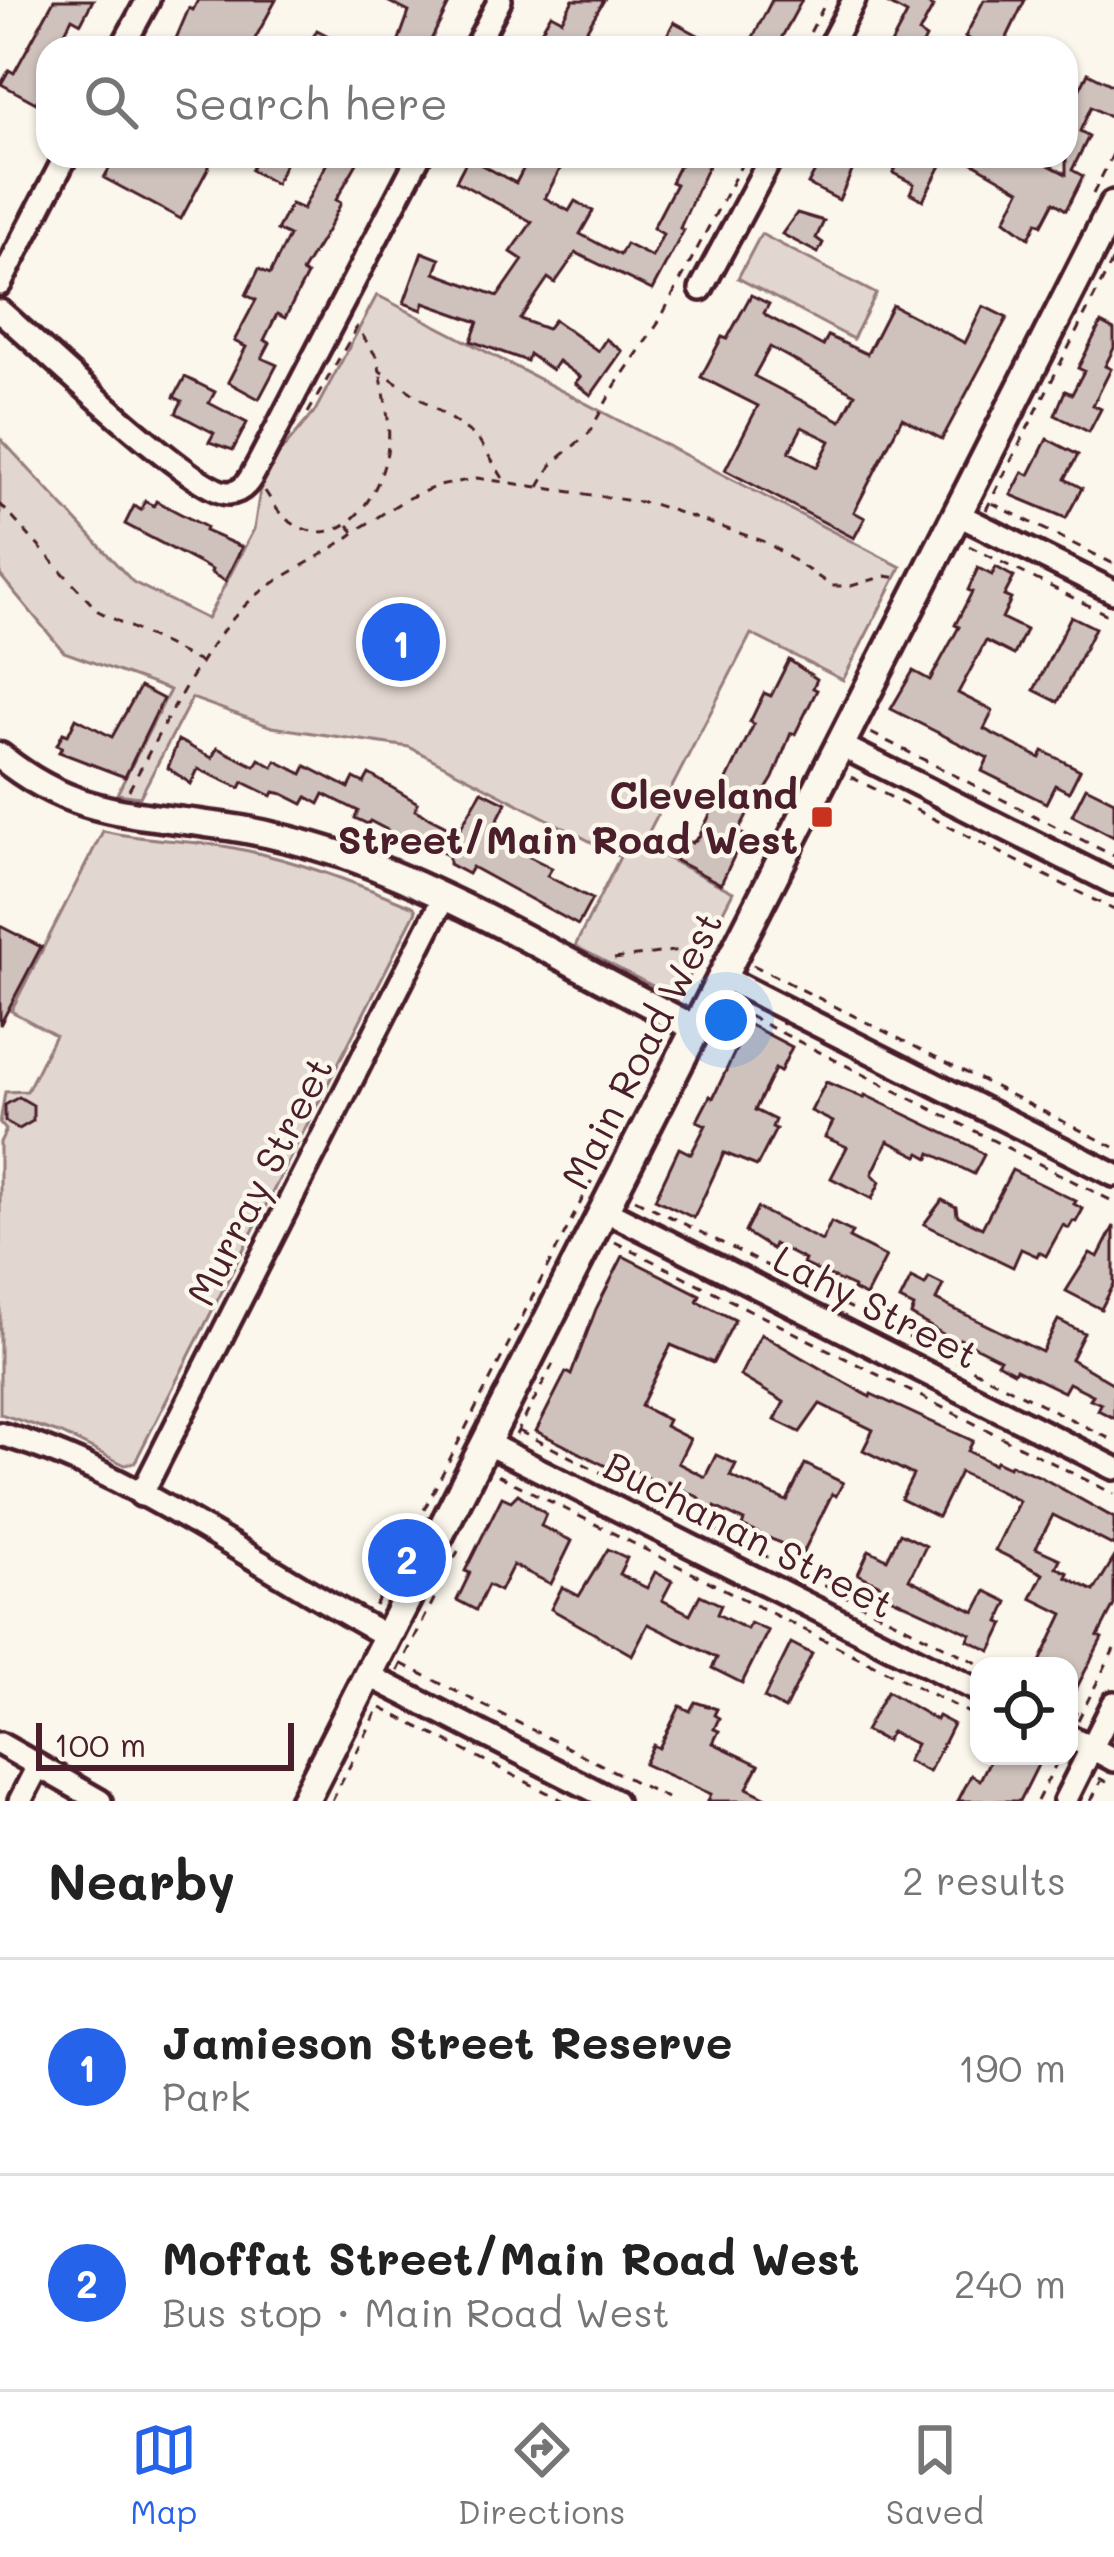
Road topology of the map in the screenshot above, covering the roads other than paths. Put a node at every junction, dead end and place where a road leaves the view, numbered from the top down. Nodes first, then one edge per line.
1 (148, 0) edge
2 (500, 0) edge
3 (854, 0) edge
4 (128, 36) edge
5 (481, 36) edge
6 (835, 36) edge
7 (60, 168) edge
8 (413, 168) edge
9 (766, 168) edge
10 (1114, 205) edge
11 (0, 284) edge
12 (701, 289) dead end
13 (0, 311) edge
14 (957, 514) junction
15 (1114, 592) edge
16 (840, 745) junction
17 (0, 756) edge
18 (1114, 883) edge
19 (443, 899) junction
20 (723, 976) junction
21 (695, 1028) junction
22 (1114, 1174) edge
23 (605, 1210) junction
24 (0, 1433) edge
25 (486, 1443) junction
26 (1114, 1468) edge
27 (141, 1496) junction
28 (388, 1637) junction
29 (368, 1675) junction
30 (970, 1686) edge
31 (1114, 1703) edge
32 (1078, 1741) edge
33 (0, 1744) edge
34 (1092, 1748) junction
35 (1113, 1759) edge
36 (38, 1766) junction
37 (20, 1801) edge
38 (100, 1801) edge
39 (304, 1801) edge
40 (615, 1801) edge
41 (1065, 1801) edge

1 - 4 street
2 - 5 street
3 - 6 street
7 - 11 street
8 - 13 street
9 - 12 street
10 - 14 main road, Main Road West
14 - 15 street
14 - 16 main road, Main Road West
16 - 18 street
16 - 20 main road, Main Road West
17 - 19 street
19 - 21 street
19 - 27 street, Murray Street
20 - 21 main road, Main Road West
20 - 22 street
21 - 23 main road, Main Road West
23 - 25 main road, Main Road West
23 - 26 street, Lahy Street
24 - 27 street
25 - 28 main road, Main Road West
25 - 30 street, Buchanan Street
27 - 28 street
28 - 29 main road, Main Road West
29 - 39 main road, Main Road West
29 - 40 street
31 - 34 street
32 - 34 street
33 - 36 street
34 - 35 street
34 - 41 street
36 - 37 street
36 - 38 street

